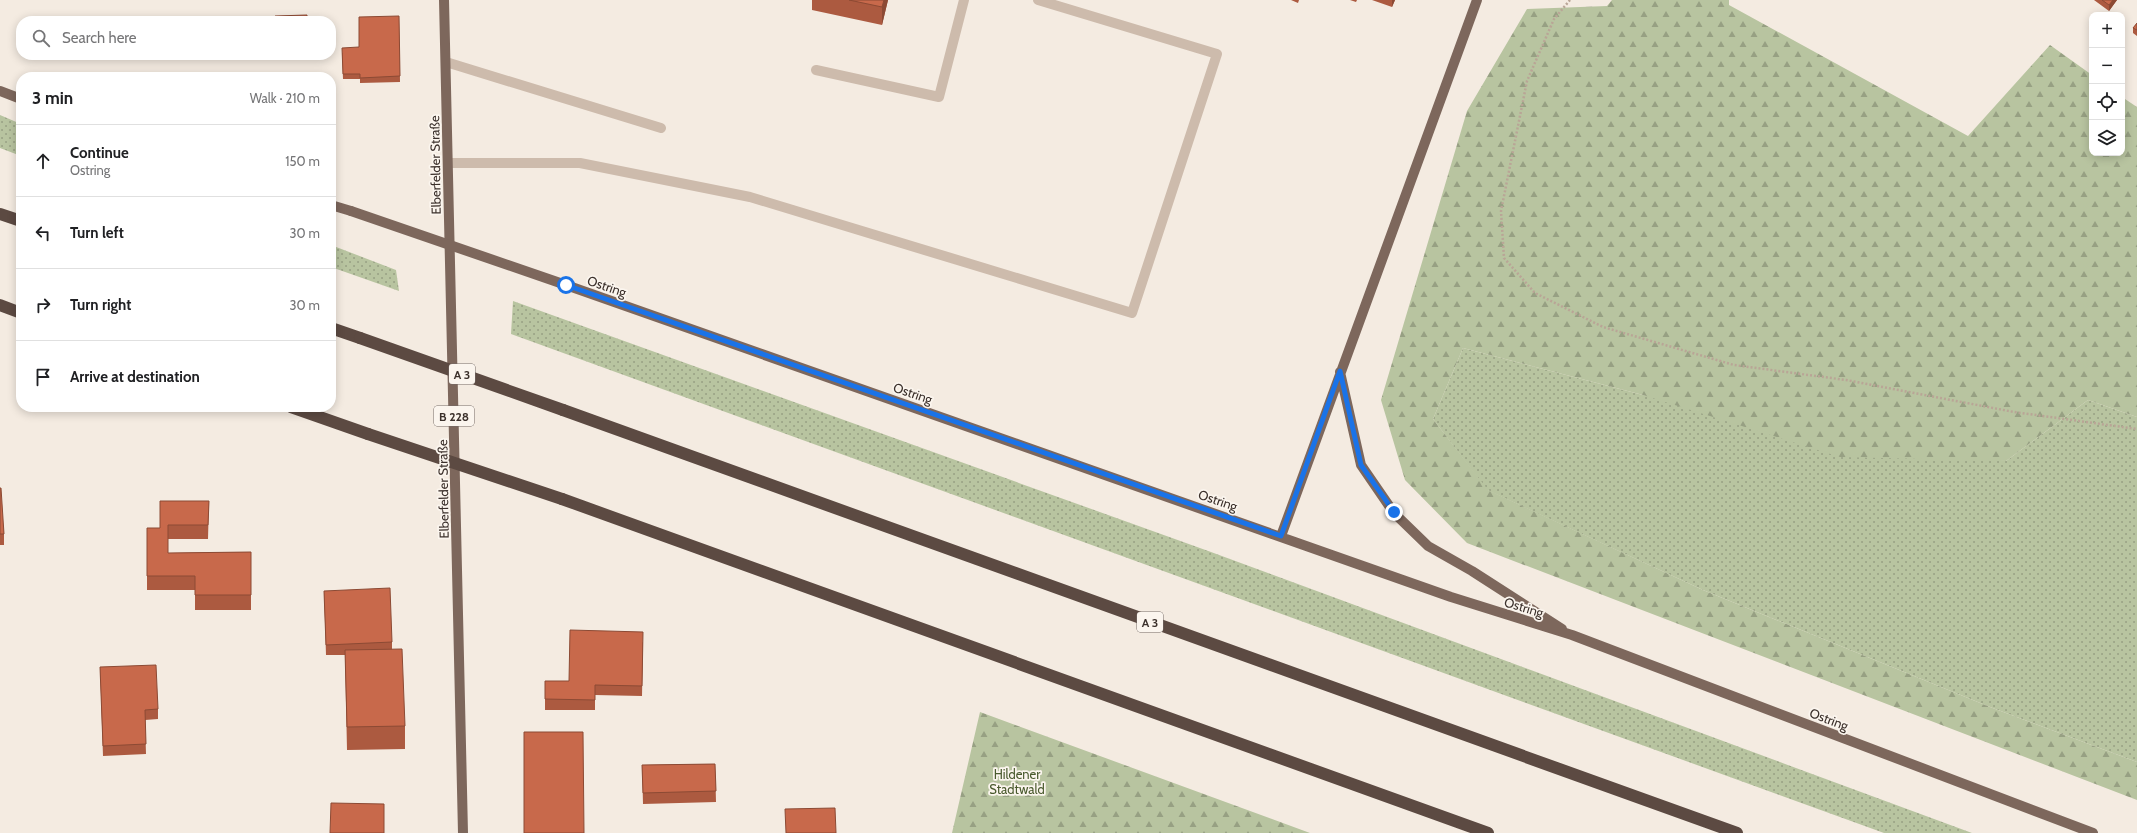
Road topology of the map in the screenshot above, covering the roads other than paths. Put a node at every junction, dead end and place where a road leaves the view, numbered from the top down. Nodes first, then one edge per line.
1 (444, 0) edge
2 (964, 0) edge
3 (1038, 0) edge
4 (1477, 0) edge
5 (446, 62) junction
6 (816, 70) dead end
7 (0, 91) edge
8 (16, 96) edge
9 (661, 128) dead end
10 (448, 163) junction
11 (336, 207) edge
12 (0, 214) edge
13 (16, 219) edge
14 (0, 305) edge
15 (16, 310) edge
16 (336, 330) edge
17 (1340, 371) junction
18 (305, 412) edge
19 (1281, 536) junction
20 (1572, 635) junction
21 (463, 833) edge
22 (1488, 833) edge
23 (1737, 833) edge
24 (2093, 833) edge

1 - 5 main road, Elberfelder Straße / B 228
2 - 6 lane
3 - 10 lane
4 - 17 main road
5 - 9 lane
5 - 10 main road, Elberfelder Straße / B 228
7 - 8 main road
10 - 21 main road, Elberfelder Straße / B 228
11 - 19 main road, Ostring, bridge
12 - 13 highway
14 - 15 highway
16 - 23 highway, A 3, bridge
17 - 19 main road
17 - 20 main road
18 - 22 highway, bridge
19 - 20 main road, Ostring
20 - 24 main road, Ostring

